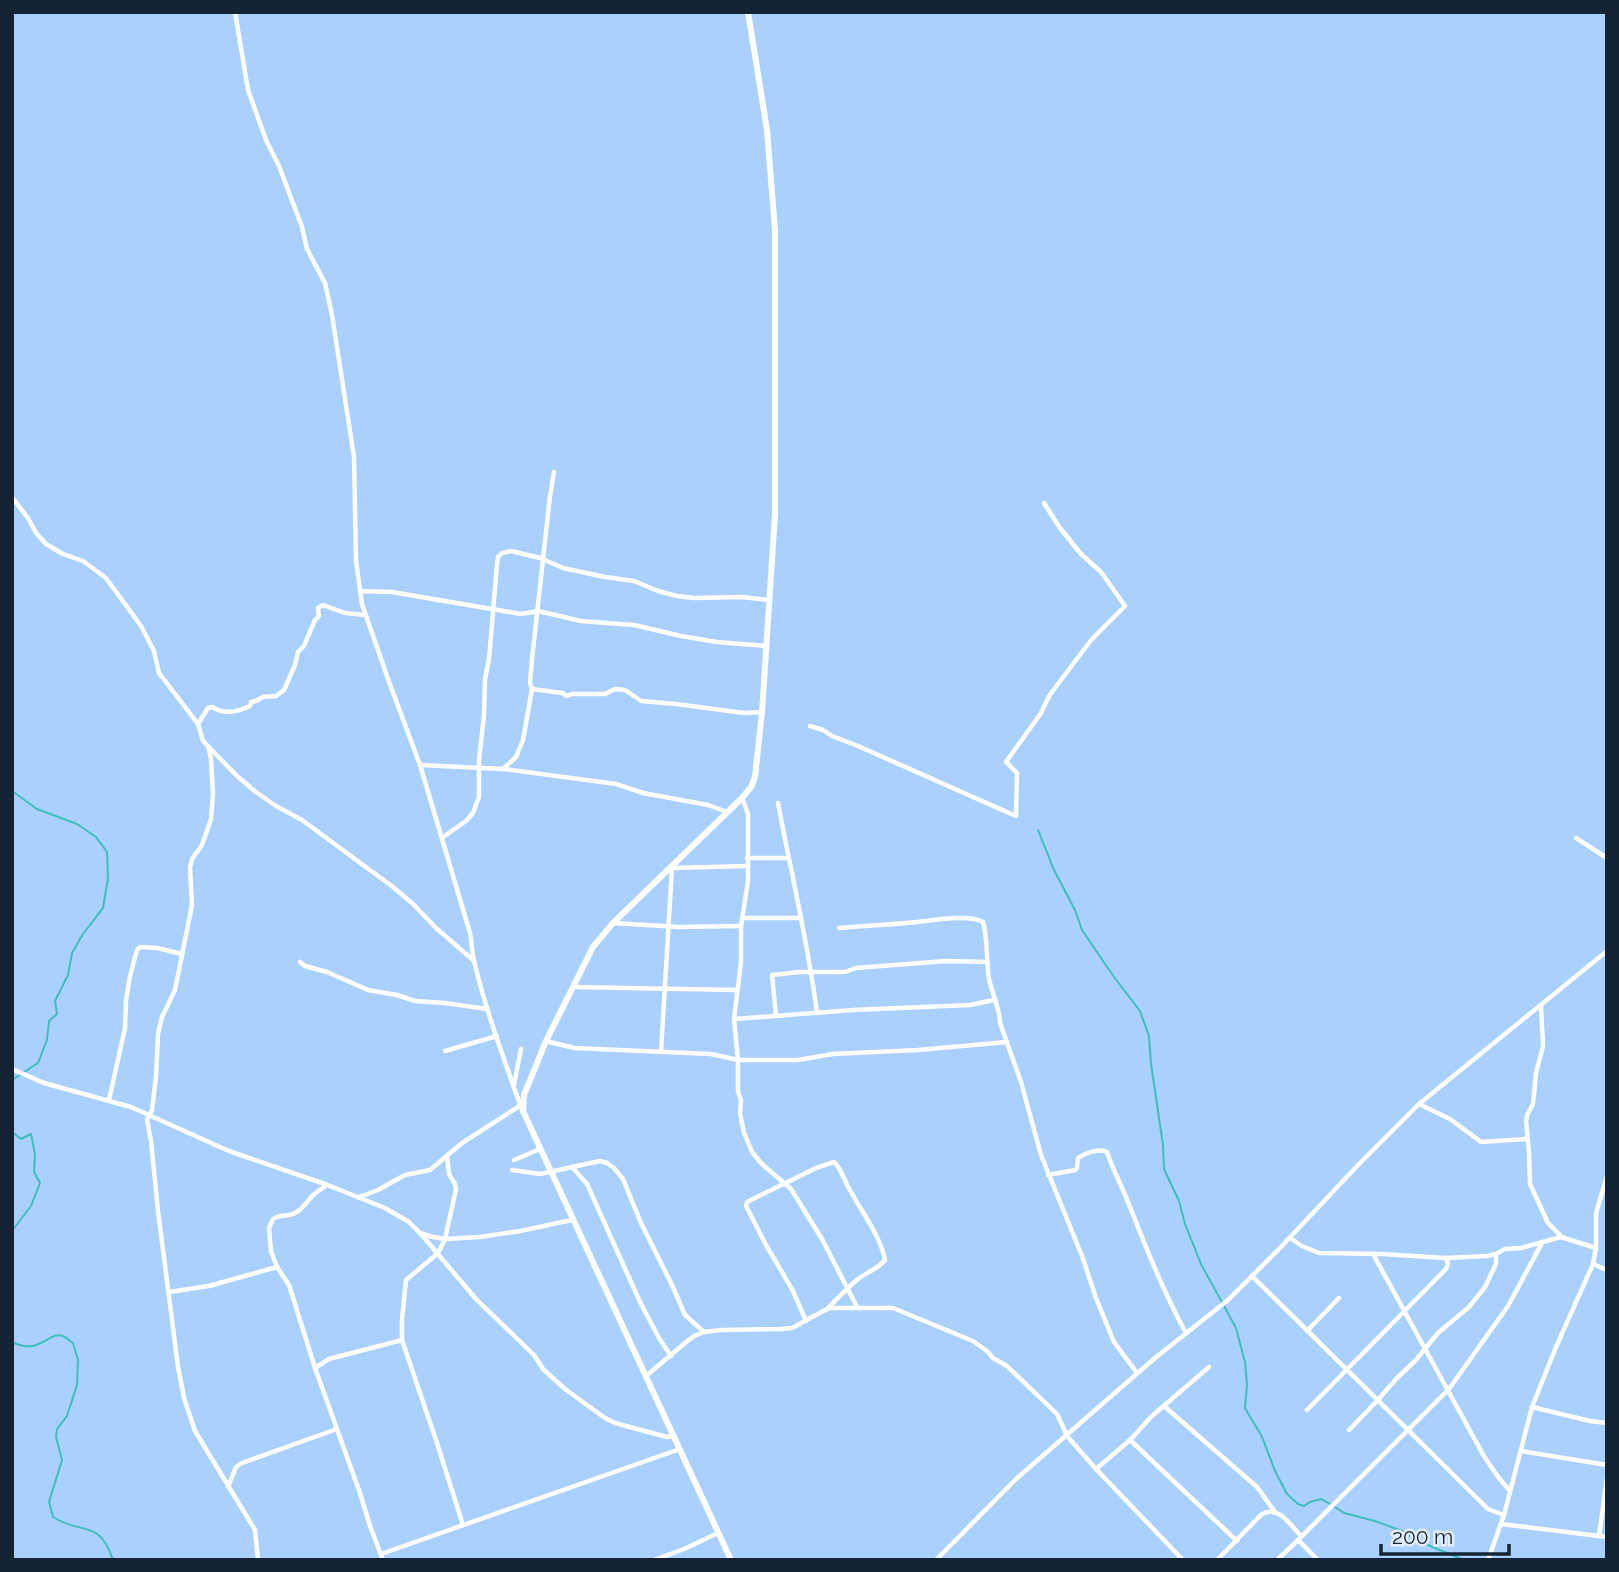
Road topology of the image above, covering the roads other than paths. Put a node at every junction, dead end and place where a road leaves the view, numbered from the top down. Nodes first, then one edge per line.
1 (235, 12) edge
2 (748, 12) edge
3 (554, 472) dead end
4 (12, 497) edge
5 (1044, 503) dead end
6 (542, 559) junction
7 (360, 591) junction
8 (769, 600) junction
9 (492, 609) junction
10 (538, 611) junction
11 (366, 615) junction
12 (766, 646) junction
13 (532, 689) junction
14 (762, 712) junction
15 (198, 724) junction
16 (810, 726) dead end
17 (208, 746) junction
18 (420, 765) junction
19 (479, 767) junction
20 (503, 769) junction
21 (742, 799) junction
22 (778, 803) dead end
23 (727, 812) junction
24 (443, 837) junction
25 (1576, 838) dead end
26 (747, 858) junction
27 (788, 858) junction
28 (1607, 858) edge
29 (747, 866) junction
30 (672, 867) junction
31 (742, 918) junction
32 (800, 918) junction
33 (614, 923) junction
34 (741, 926) junction
35 (668, 927) junction
36 (839, 928) dead end
37 (1607, 951) edge
38 (181, 954) junction
39 (474, 961) junction
40 (300, 962) dead end
41 (987, 962) junction
42 (812, 972) junction
43 (572, 987) junction
44 (665, 988) junction
45 (736, 990) junction
46 (994, 1000) junction
47 (1541, 1005) junction
48 (487, 1009) junction
49 (817, 1013) junction
50 (776, 1016) junction
51 (734, 1019) junction
52 (497, 1036) junction
53 (546, 1041) junction
54 (1007, 1042) junction
55 (521, 1049) dead end
56 (445, 1051) dead end
57 (661, 1052) junction
58 (738, 1060) junction
59 (12, 1069) edge
60 (514, 1086) junction
61 (109, 1100) junction
62 (1419, 1104) junction
63 (522, 1108) junction
64 (149, 1116) junction
65 (1527, 1139) junction
66 (540, 1149) junction
67 (447, 1156) junction
68 (514, 1160) dead end
69 (572, 1167) junction
70 (512, 1170) dead end
71 (550, 1172) junction
72 (1048, 1175) junction
73 (1607, 1176) edge
74 (784, 1184) junction
75 (327, 1185) junction
76 (1605, 1188) edge
77 (358, 1198) junction
78 (572, 1220) junction
79 (420, 1233) junction
80 (1561, 1237) junction
81 (1290, 1238) junction
82 (445, 1239) junction
83 (1542, 1243) junction
84 (1596, 1248) junction
85 (439, 1253) junction
86 (1373, 1254) junction
87 (1496, 1254) junction
88 (1446, 1258) junction
89 (1593, 1264) junction
90 (277, 1266) junction
91 (1607, 1270) edge
92 (1252, 1276) junction
93 (847, 1288) junction
94 (169, 1292) junction
95 (1339, 1298) dead end
96 (858, 1307) junction
97 (829, 1308) junction
98 (1405, 1311) junction
99 (806, 1321) junction
100 (1307, 1331) junction
101 (704, 1332) junction
102 (1186, 1334) junction
103 (402, 1340) junction
104 (1426, 1349) junction
105 (671, 1356) junction
106 (315, 1367) junction
107 (1209, 1367) dead end
108 (1347, 1369) junction
109 (1137, 1373) junction
110 (646, 1376) junction
111 (1449, 1389) junction
112 (1377, 1401) junction
113 (1164, 1406) junction
114 (1532, 1408) junction
115 (1307, 1410) dead end
116 (1607, 1423) edge
117 (337, 1429) junction
118 (1349, 1430) dead end
119 (1407, 1430) junction
120 (675, 1436) junction
121 (1067, 1436) junction
122 (1130, 1440) junction
123 (680, 1449) junction
124 (1521, 1451) junction
125 (1607, 1465) edge
126 (1096, 1469) junction
127 (1607, 1478) edge
128 (228, 1487) junction
129 (1510, 1492) junction
130 (1275, 1512) junction
131 (1504, 1515) junction
132 (1501, 1524) junction
133 (463, 1525) junction
134 (718, 1533) junction
135 (1599, 1536) junction
136 (1607, 1537) edge
137 (1299, 1538) junction
138 (1237, 1541) junction
139 (382, 1557) edge
140 (258, 1560) edge
141 (654, 1560) edge
142 (731, 1560) edge
143 (936, 1560) edge
144 (1184, 1560) edge
145 (1217, 1560) edge
146 (1277, 1560) edge
147 (1318, 1560) edge
148 (1488, 1560) edge

1 - 7 street
2 - 8 street
3 - 6 street
4 - 15 street
5 - 16 street
6 - 8 street
6 - 9 street
6 - 10 street
7 - 9 street
7 - 11 street
8 - 12 street
9 - 10 street
9 - 19 street
10 - 12 street
10 - 13 street
11 - 15 street
11 - 18 street
12 - 14 street
13 - 14 street
13 - 20 street
14 - 21 street
15 - 17 street
17 - 38 street
17 - 39 street
18 - 19 street
18 - 24 street
19 - 20 street
19 - 24 street
20 - 23 street
21 - 23 street
21 - 26 street
22 - 27 street
23 - 30 street
24 - 39 street
25 - 28 street
26 - 27 street
26 - 29 street
27 - 32 street
29 - 30 street
29 - 31 street
30 - 33 street
30 - 35 street
31 - 32 street
31 - 34 street
32 - 42 street
33 - 35 street
33 - 43 street
34 - 35 street
34 - 45 street
35 - 44 street
36 - 41 street
37 - 47 street
38 - 61 street
38 - 64 street
39 - 48 street
40 - 48 street
41 - 42 street
41 - 46 street
42 - 49 street
42 - 50 street
43 - 44 street
43 - 53 street
44 - 45 street
44 - 57 street
45 - 51 street
46 - 49 street
46 - 54 street
47 - 62 street
47 - 65 street
48 - 52 street
49 - 50 street
50 - 51 street
51 - 58 street
52 - 56 street
52 - 60 street
53 - 57 street
53 - 63 street
54 - 58 street
54 - 72 street
55 - 60 street
57 - 58 street
58 - 74 street
59 - 61 street
60 - 63 street
61 - 64 street
62 - 65 street
62 - 81 street
63 - 66 street
63 - 67 street
64 - 75 street
64 - 94 street
65 - 80 street
66 - 68 street
66 - 71 street
67 - 77 street
67 - 82 street
69 - 71 street
69 - 101 street
69 - 105 street
70 - 71 street
71 - 78 street
72 - 102 street
72 - 109 street
73 - 76 street
74 - 93 street
74 - 93 street
74 - 99 street
75 - 77 street
75 - 90 street
76 - 84 street
77 - 79 street
78 - 82 street
78 - 110 street
79 - 82 street
79 - 85 street
80 - 83 street
80 - 84 street
81 - 86 street
81 - 92 street
82 - 85 street
83 - 87 street
83 - 111 street
84 - 89 street
85 - 103 street
85 - 120 street
86 - 88 street
86 - 98 street
87 - 88 street
87 - 104 street
88 - 98 street
89 - 91 street
89 - 114 street
90 - 94 street
90 - 106 street
92 - 100 street
92 - 102 street
93 - 96 street
93 - 97 street
94 - 128 street
95 - 100 street
96 - 97 street
96 - 121 street
97 - 99 street
98 - 104 street
98 - 108 street
99 - 101 street
100 - 108 street
101 - 105 street
102 - 109 street
103 - 106 street
103 - 133 street
104 - 111 street
104 - 112 street
105 - 110 street
106 - 117 street
107 - 113 street
108 - 112 street
108 - 115 street
109 - 121 street
110 - 120 street
111 - 119 street
111 - 129 street
112 - 118 street
112 - 119 street
113 - 122 street
113 - 130 street
114 - 116 street
114 - 124 street
117 - 128 street
117 - 139 street
119 - 131 street
119 - 137 street
120 - 123 street
121 - 126 street
121 - 143 street
122 - 126 street
122 - 138 street
123 - 133 street
123 - 134 street
124 - 125 street
124 - 129 street
126 - 144 street
127 - 135 street
128 - 140 street
129 - 131 street
130 - 137 street
130 - 138 street
131 - 132 street
132 - 135 street
132 - 148 street
133 - 139 street
134 - 141 street
134 - 142 street
135 - 136 street
137 - 146 street
137 - 147 street
138 - 145 street

